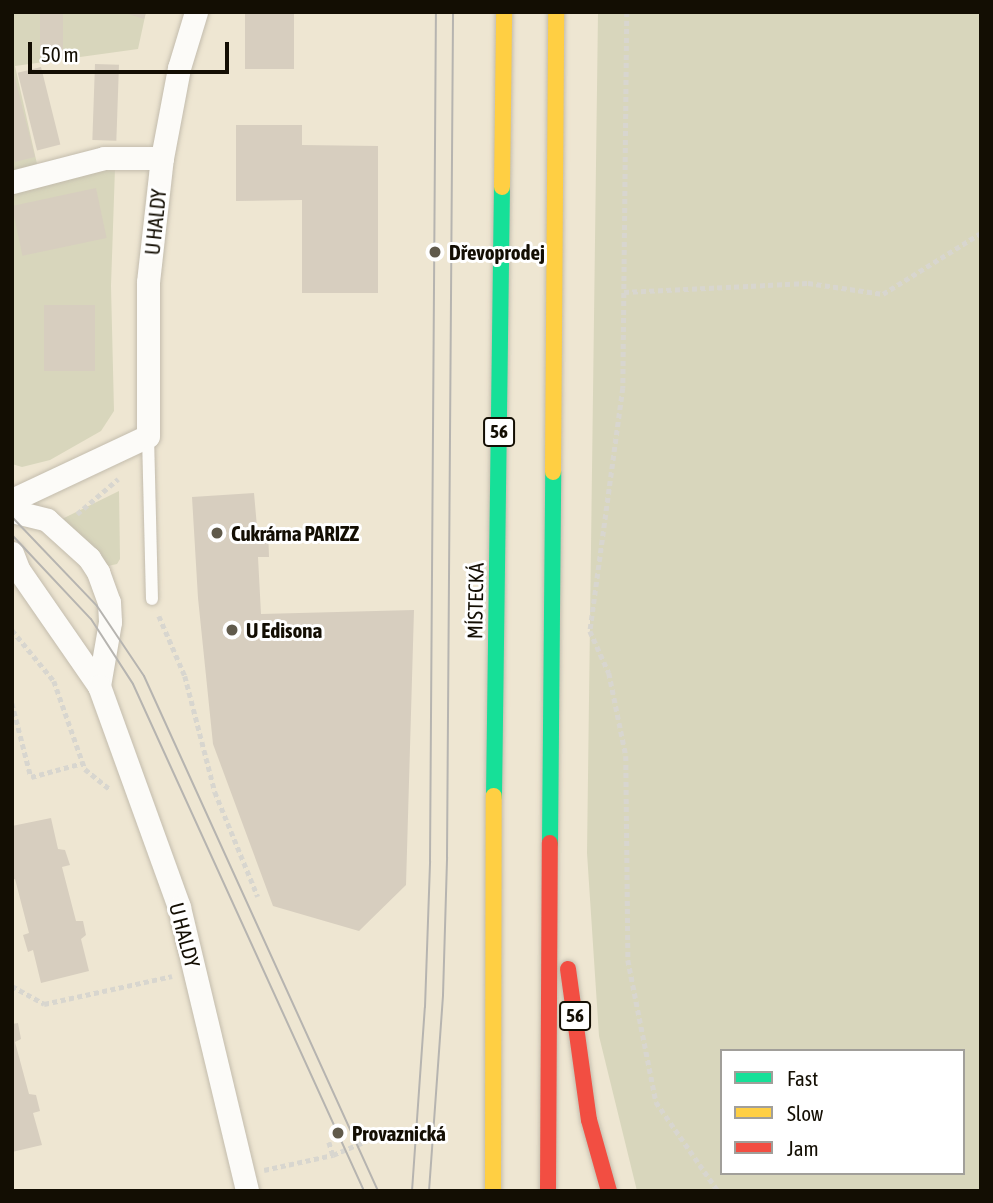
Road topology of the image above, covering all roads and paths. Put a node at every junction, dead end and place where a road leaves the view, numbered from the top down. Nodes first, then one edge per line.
1 (196, 12) edge
2 (504, 12) edge
3 (556, 12) edge
4 (627, 12) edge
5 (162, 158) junction
6 (12, 182) edge
7 (981, 233) edge
8 (624, 292) junction
9 (148, 436) junction
10 (12, 500) edge
11 (12, 511) edge
12 (12, 553) edge
13 (152, 599) joint
14 (12, 630) edge
15 (99, 686) junction
16 (12, 703) edge
17 (83, 763) junction
18 (116, 794) dead end
19 (549, 840) junction
20 (493, 851) junction
21 (258, 897) dead end
22 (170, 963) dead end
23 (12, 986) edge
24 (477, 1055) dead end
25 (362, 1129) dead end
26 (328, 1142) dead end
27 (333, 1155) junction
28 (260, 1171) dead end
29 (247, 1191) edge
30 (494, 1191) edge
31 (548, 1191) edge
32 (609, 1191) edge
33 (718, 1191) edge

1 - 5 street, U HALDY
2 - 20 highway, MÍSTECKÁ / 56
3 - 19 highway, 56
4 - 8 path
5 - 6 street
5 - 9 street, U HALDY
7 - 8 path
8 - 33 path
9 - 10 street
9 - 13 lane
11 - 15 street, U HALDY
12 - 15 street, U HALDY
13 - 21 path
14 - 17 path
15 - 29 street, U HALDY
16 - 17 path
17 - 18 path
19 - 31 highway, 56
19 - 32 highway, 56
20 - 24 highway, 56
20 - 30 highway, MÍSTECKÁ / 56
22 - 23 path
25 - 27 path
26 - 27 path
27 - 28 path

